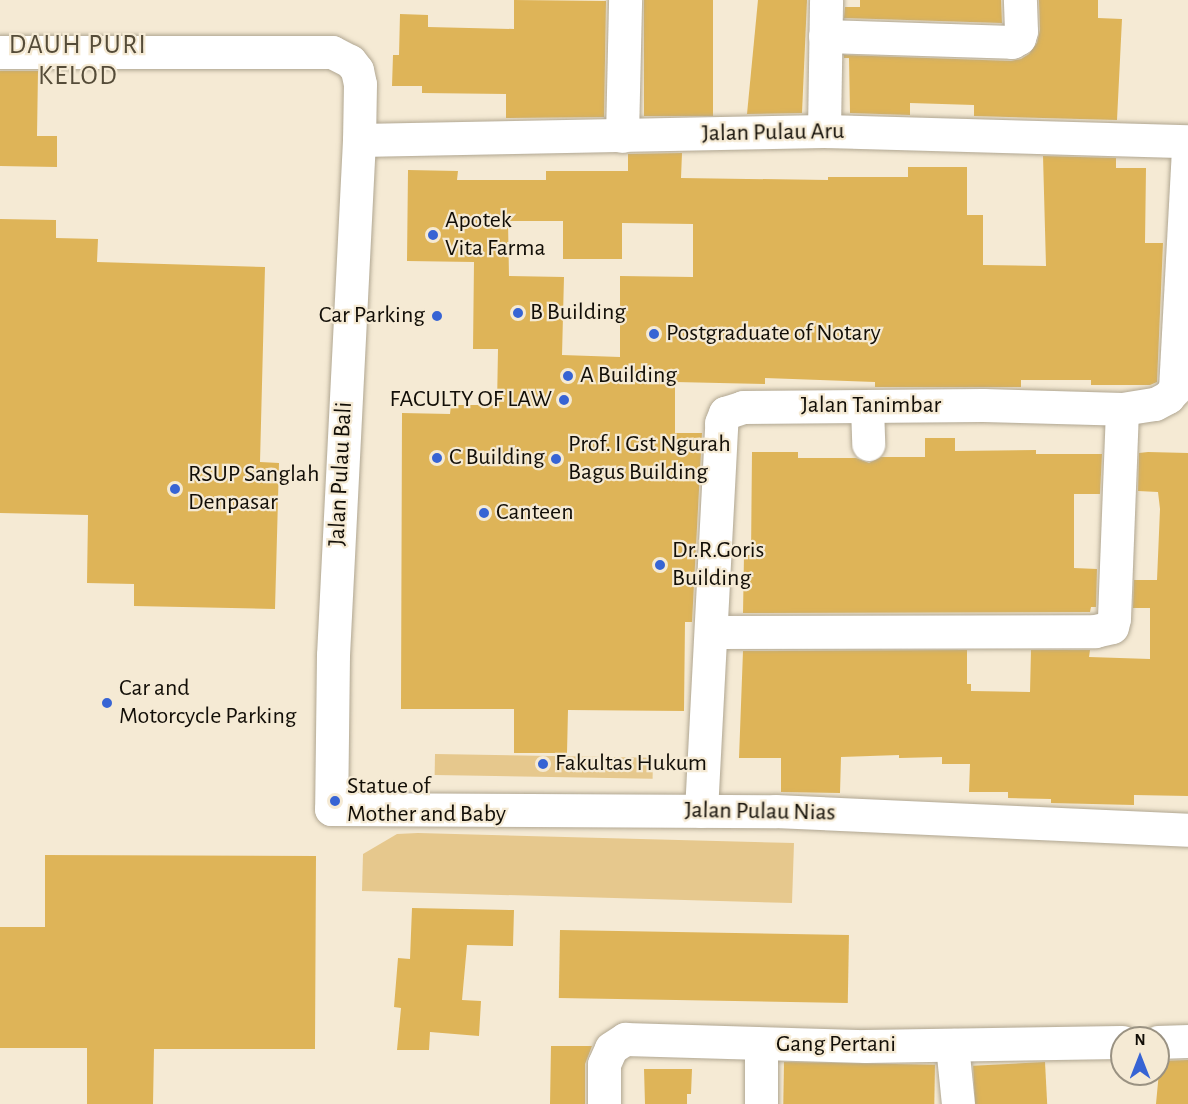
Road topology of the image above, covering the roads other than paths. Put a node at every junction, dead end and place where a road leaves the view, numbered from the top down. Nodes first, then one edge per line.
1 (625, 0) edge
2 (826, 0) edge
3 (1020, 0) edge
4 (825, 36) junction
5 (0, 52) edge
6 (824, 131) junction
7 (622, 135) junction
8 (359, 140) junction
9 (1188, 141) edge
10 (1188, 152) edge
11 (867, 406) junction
12 (1122, 409) junction
13 (868, 444) dead end
14 (711, 632) junction
15 (331, 808) joint
16 (700, 811) junction
17 (1188, 830) edge
18 (1188, 1041) edge
19 (1110, 1042) edge
20 (1170, 1042) edge
21 (761, 1044) junction
22 (952, 1045) junction
23 (604, 1104) edge
24 (761, 1104) edge
25 (958, 1104) edge

1 - 7 street
2 - 4 street
3 - 4 street
4 - 6 street
5 - 8 street, Jalan Pulau Bali
6 - 7 street, Jalan Pulau Aru
6 - 9 street, Jalan Pulau Aru
7 - 8 street, Jalan Pulau Aru
8 - 15 street, Jalan Pulau Bali
10 - 12 street, Jalan Tanimbar
11 - 12 street, Jalan Tanimbar
11 - 13 street
11 - 14 street, Jalan Tanimbar
12 - 14 street
14 - 16 street, Jalan Tanimbar
15 - 16 street, Jalan Pulau Nias
16 - 17 street, Jalan Pulau Nias
18 - 20 street
19 - 22 street, Gang Pertani
21 - 22 street, Gang Pertani
21 - 23 street, Gang Pertani
21 - 24 street
22 - 25 street

